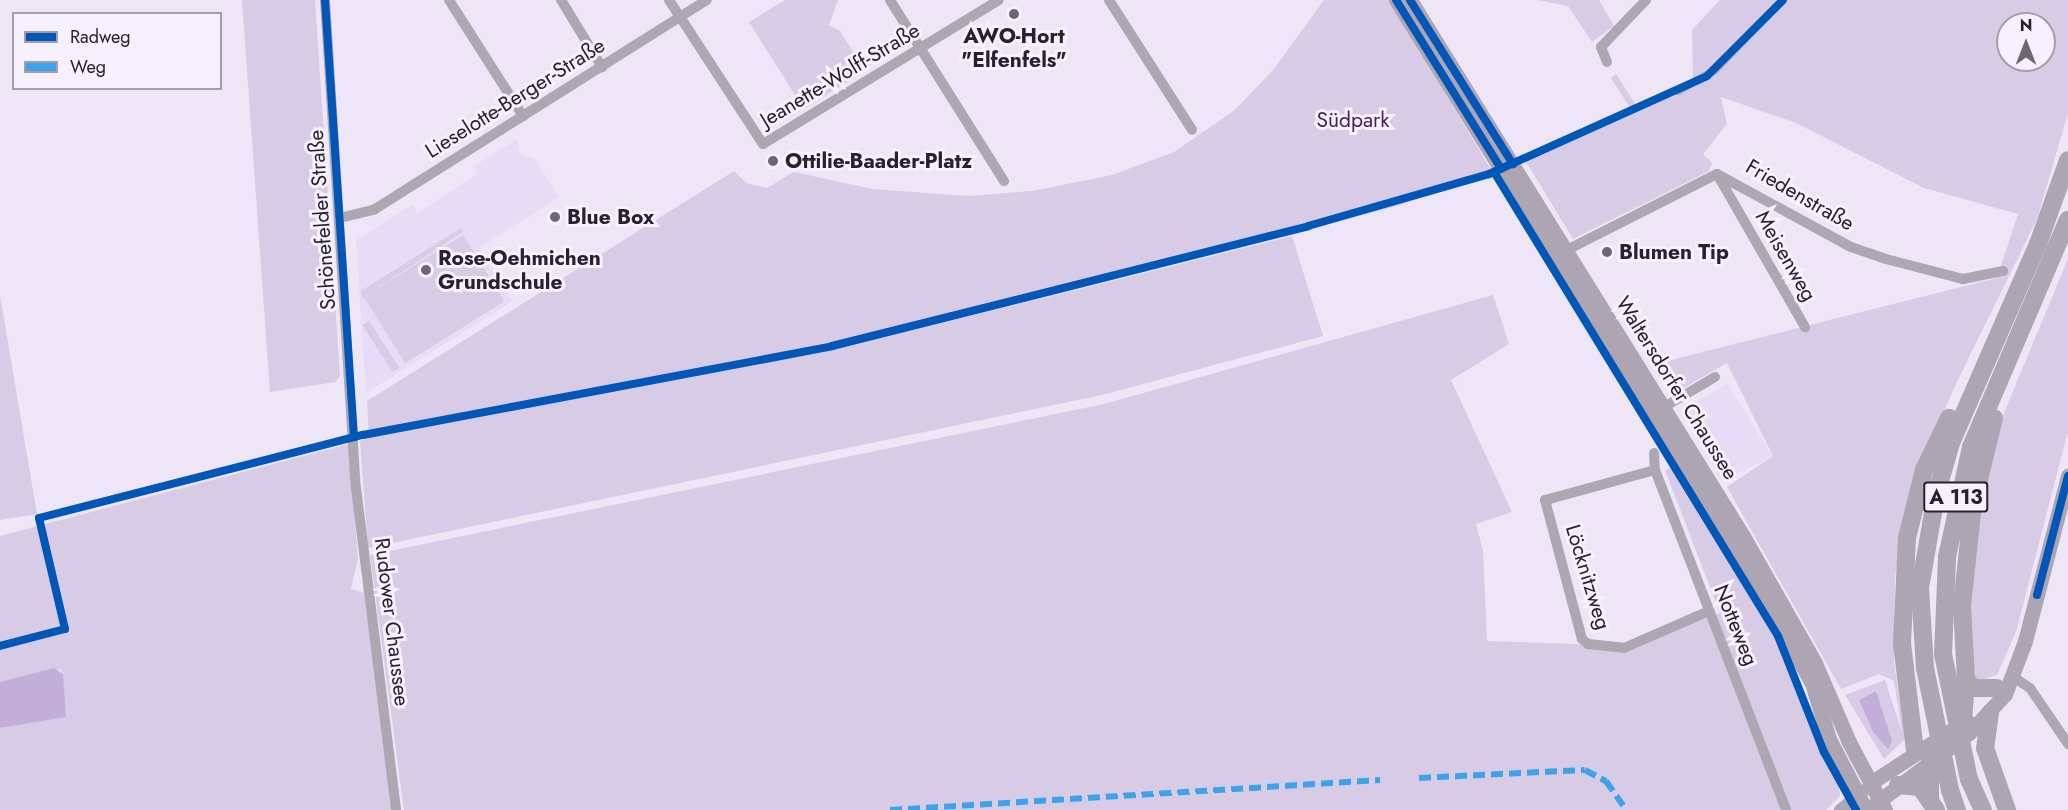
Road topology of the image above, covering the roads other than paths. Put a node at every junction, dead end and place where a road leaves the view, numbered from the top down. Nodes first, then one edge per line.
1 (325, 0) edge
2 (449, 0) edge
3 (561, 0) edge
4 (669, 0) edge
5 (707, 0) edge
6 (890, 0) edge
7 (999, 0) edge
8 (1109, 0) edge
9 (1396, 0) edge
10 (1410, 0) edge
11 (1646, 0) edge
12 (1783, 0) edge
13 (680, 17) junction
14 (921, 50) junction
15 (1607, 63) dead end
16 (602, 66) junction
17 (1678, 91) dead end
18 (523, 116) junction
19 (1192, 130) dead end
20 (2068, 160) edge
21 (1717, 174) junction
22 (1004, 181) dead end
23 (340, 218) junction
24 (2068, 221) edge
25 (1561, 253) junction
26 (2003, 271) dead end
27 (1805, 327) dead end
28 (2013, 350) junction
29 (1715, 377) dead end
30 (1970, 395) junction
31 (1659, 410) junction
32 (354, 438) joint
33 (1654, 453) dead end
34 (1655, 470) junction
35 (2068, 476) edge
36 (1709, 611) junction
37 (1966, 680) junction
38 (2006, 682) junction
39 (1910, 710) junction
40 (1989, 713) junction
41 (1956, 734) junction
42 (2068, 744) edge
43 (1985, 748) junction
44 (1922, 755) junction
45 (1872, 782) junction
46 (1898, 785) junction
47 (1859, 796) junction
48 (1883, 804) edge
49 (1933, 804) edge
50 (1981, 807) edge
51 (396, 810) edge
52 (1786, 810) edge
53 (1840, 810) edge
54 (1867, 810) edge
55 (1957, 810) edge
56 (2007, 810) edge

1 - 23 street, Schönefelder Straße
2 - 18 street
3 - 16 street
4 - 13 street
5 - 13 street, Lieselotte-Berger-Straße
6 - 14 street
7 - 14 street, Jeanette-Wolff-Straße
8 - 19 street
9 - 25 main road, Waltersdorfer Chaussee
10 - 25 main road, Waltersdorfer Chaussee
11 - 15 street
12 - 17 street
13 - 14 street, Jeanette-Wolff-Straße
13 - 16 street, Lieselotte-Berger-Straße
14 - 22 street
16 - 18 street, Lieselotte-Berger-Straße
18 - 23 street, Lieselotte-Berger-Straße
20 - 30 highway, A 113
21 - 25 street, Friedenstraße
21 - 26 street, Friedenstraße
21 - 27 street, Meisenweg
23 - 32 street, Schönefelder Straße
24 - 28 highway, A 113
25 - 31 main road, Waltersdorfer Chaussee
28 - 37 highway
28 - 50 highway, A 113, bridge
29 - 31 street
30 - 39 highway
30 - 55 highway, A 113, bridge
31 - 45 main road, Waltersdorfer Chaussee
31 - 47 main road, Waltersdorfer Chaussee
32 - 51 street, Rudower Chaussee
33 - 34 street, Notteweg
34 - 36 street, Notteweg
34 - 36 street, Löcknitzweg
35 - 38 main road
36 - 52 street, Notteweg
37 - 38 highway
37 - 41 highway
38 - 40 main road
38 - 41 main road
38 - 42 street
39 - 41 highway
39 - 44 highway
40 - 41 main road
40 - 43 highway
41 - 43 highway
41 - 44 main road
43 - 56 highway
44 - 45 main road
44 - 46 main road
44 - 49 highway
45 - 47 street
45 - 48 main road, Waltersdorfer Chaussee
46 - 48 main road
46 - 49 highway
47 - 53 street
47 - 54 main road, Waltersdorfer Chaussee
48 - 54 main road

